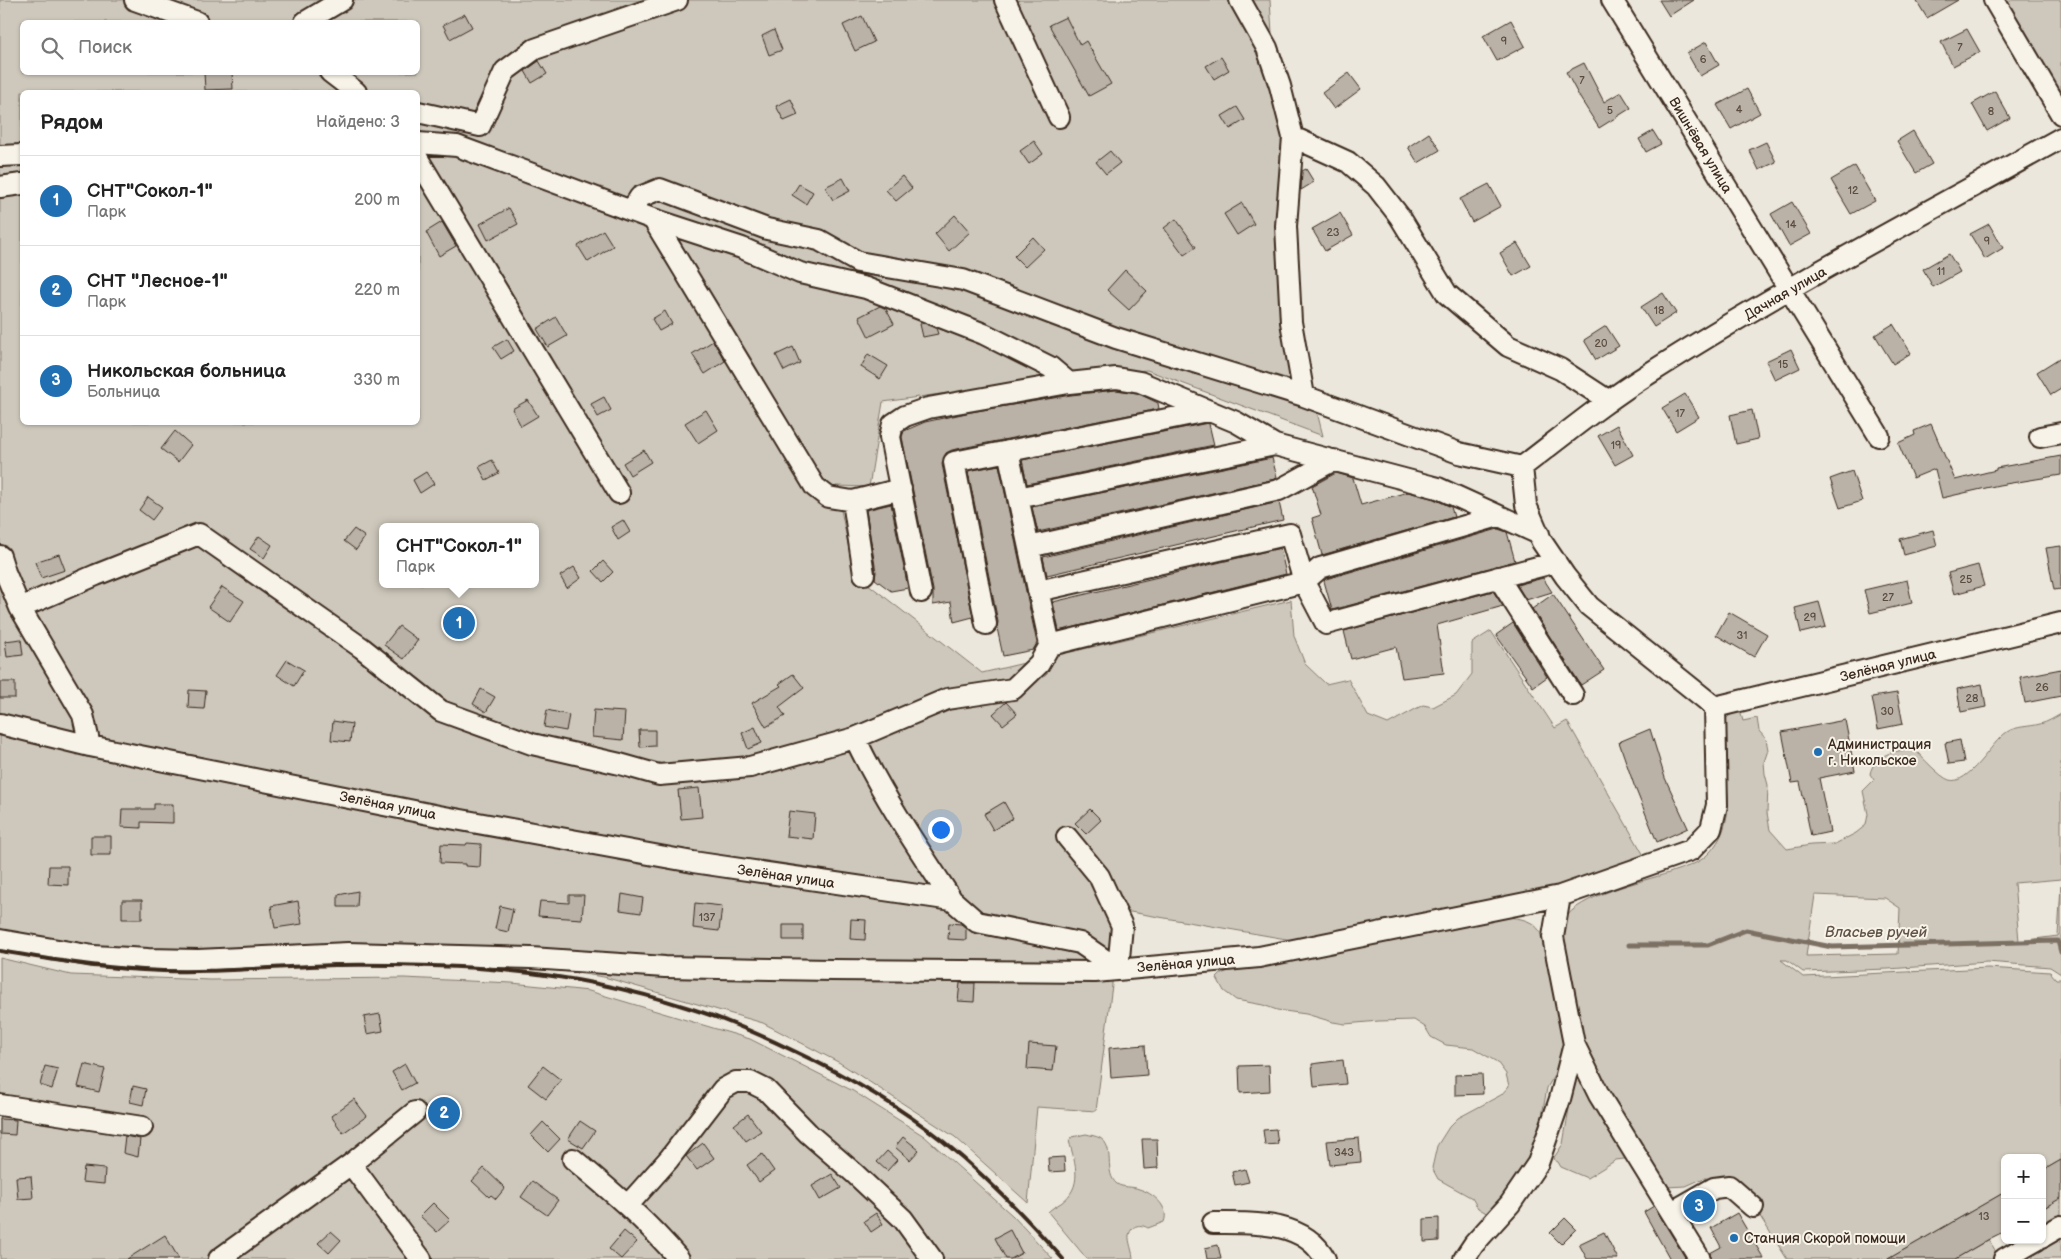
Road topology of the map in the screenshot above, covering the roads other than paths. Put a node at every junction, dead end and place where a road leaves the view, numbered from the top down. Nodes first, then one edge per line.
1 (135, 0) edge
2 (342, 0) edge
3 (677, 0) edge
4 (1005, 0) edge
5 (1240, 0) edge
6 (1612, 0) edge
7 (1994, 0) edge
8 (191, 20) edge
9 (308, 20) edge
10 (334, 75) edge
11 (353, 90) edge
12 (420, 112) edge
13 (2061, 114) edge
14 (1059, 117) dead end
15 (1293, 137) junction
16 (2061, 138) edge
17 (420, 143) edge
18 (20, 154) edge
19 (0, 156) edge
20 (420, 162) edge
21 (20, 184) edge
22 (0, 186) edge
23 (631, 211) junction
24 (652, 220) junction
25 (1789, 290) junction
26 (1069, 383) junction
27 (1304, 396) junction
28 (1609, 401) junction
29 (1208, 411) junction
30 (2061, 433) edge
31 (1879, 436) dead end
32 (2040, 437) dead end
33 (1275, 444) junction
34 (1008, 451) junction
35 (1334, 460) junction
36 (1522, 467) junction
37 (901, 489) junction
38 (619, 493) dead end
39 (1018, 498) junction
40 (853, 501) junction
41 (1499, 516) junction
42 (1539, 534) junction
43 (1029, 547) junction
44 (0, 556) edge
45 (1556, 562) junction
46 (864, 574) dead end
47 (1498, 577) junction
48 (1304, 582) junction
49 (1038, 591) junction
50 (921, 592) dead end
51 (20, 608) junction
52 (2061, 623) edge
53 (986, 624) dead end
54 (1050, 645) junction
55 (1573, 695) dead end
56 (1715, 707) junction
57 (0, 724) edge
58 (855, 738) junction
59 (90, 746) junction
60 (1067, 837) dead end
61 (1560, 896) junction
62 (952, 900) junction
63 (0, 940) edge
64 (1118, 969) junction
65 (1574, 1044) junction
66 (0, 1105) edge
67 (415, 1112) dead end
68 (142, 1127) dead end
69 (573, 1158) dead end
70 (351, 1164) junction
71 (628, 1205) junction
72 (1753, 1207) dead end
73 (1672, 1212) junction
74 (1213, 1223) dead end
75 (2061, 1226) edge
76 (2032, 1246) edge
77 (219, 1259) edge
78 (421, 1259) edge
79 (679, 1259) edge
80 (932, 1259) edge
81 (1325, 1259) edge
82 (1464, 1259) edge
83 (1700, 1259) edge
84 (2004, 1259) edge

1 - 8 street
2 - 9 street
3 - 12 street
4 - 14 street
5 - 15 street
6 - 25 street, Вишнёвая улица
7 - 13 street
10 - 11 street
15 - 27 street
15 - 28 street
16 - 25 street, Дачная улица
17 - 23 street
18 - 19 street
20 - 38 street
21 - 22 street
23 - 24 street
23 - 27 street
24 - 26 street
24 - 40 street
25 - 28 street, Дачная улица
25 - 31 street, Вишнёвая улица
26 - 29 street
26 - 37 street
27 - 36 street
28 - 36 street, Дачная улица
29 - 33 street
29 - 34 street
30 - 32 street
33 - 35 street
33 - 39 street
34 - 39 street
34 - 53 street
35 - 41 street
35 - 43 street
36 - 42 street
37 - 40 street
37 - 50 street
39 - 43 street
40 - 46 street
41 - 42 street
41 - 48 street
42 - 45 street
43 - 49 street
44 - 51 street
45 - 47 street
45 - 56 street
47 - 48 street
47 - 55 street
48 - 49 street
48 - 54 street
49 - 54 street
51 - 58 street
51 - 59 street
52 - 56 street, Зелёная улица
54 - 58 street
56 - 61 street, Зелёная улица
57 - 59 street, Зелёная улица
58 - 62 street
59 - 62 street, Зелёная улица
60 - 64 street
61 - 64 street, Зелёная улица
61 - 65 street
62 - 64 street, Зелёная улица
63 - 64 street
65 - 73 street
65 - 82 street
66 - 68 street
67 - 70 street
69 - 71 street
70 - 77 street
70 - 78 street
71 - 79 street
71 - 80 street
72 - 73 street
73 - 83 street
74 - 81 street
75 - 76 street
76 - 84 street

